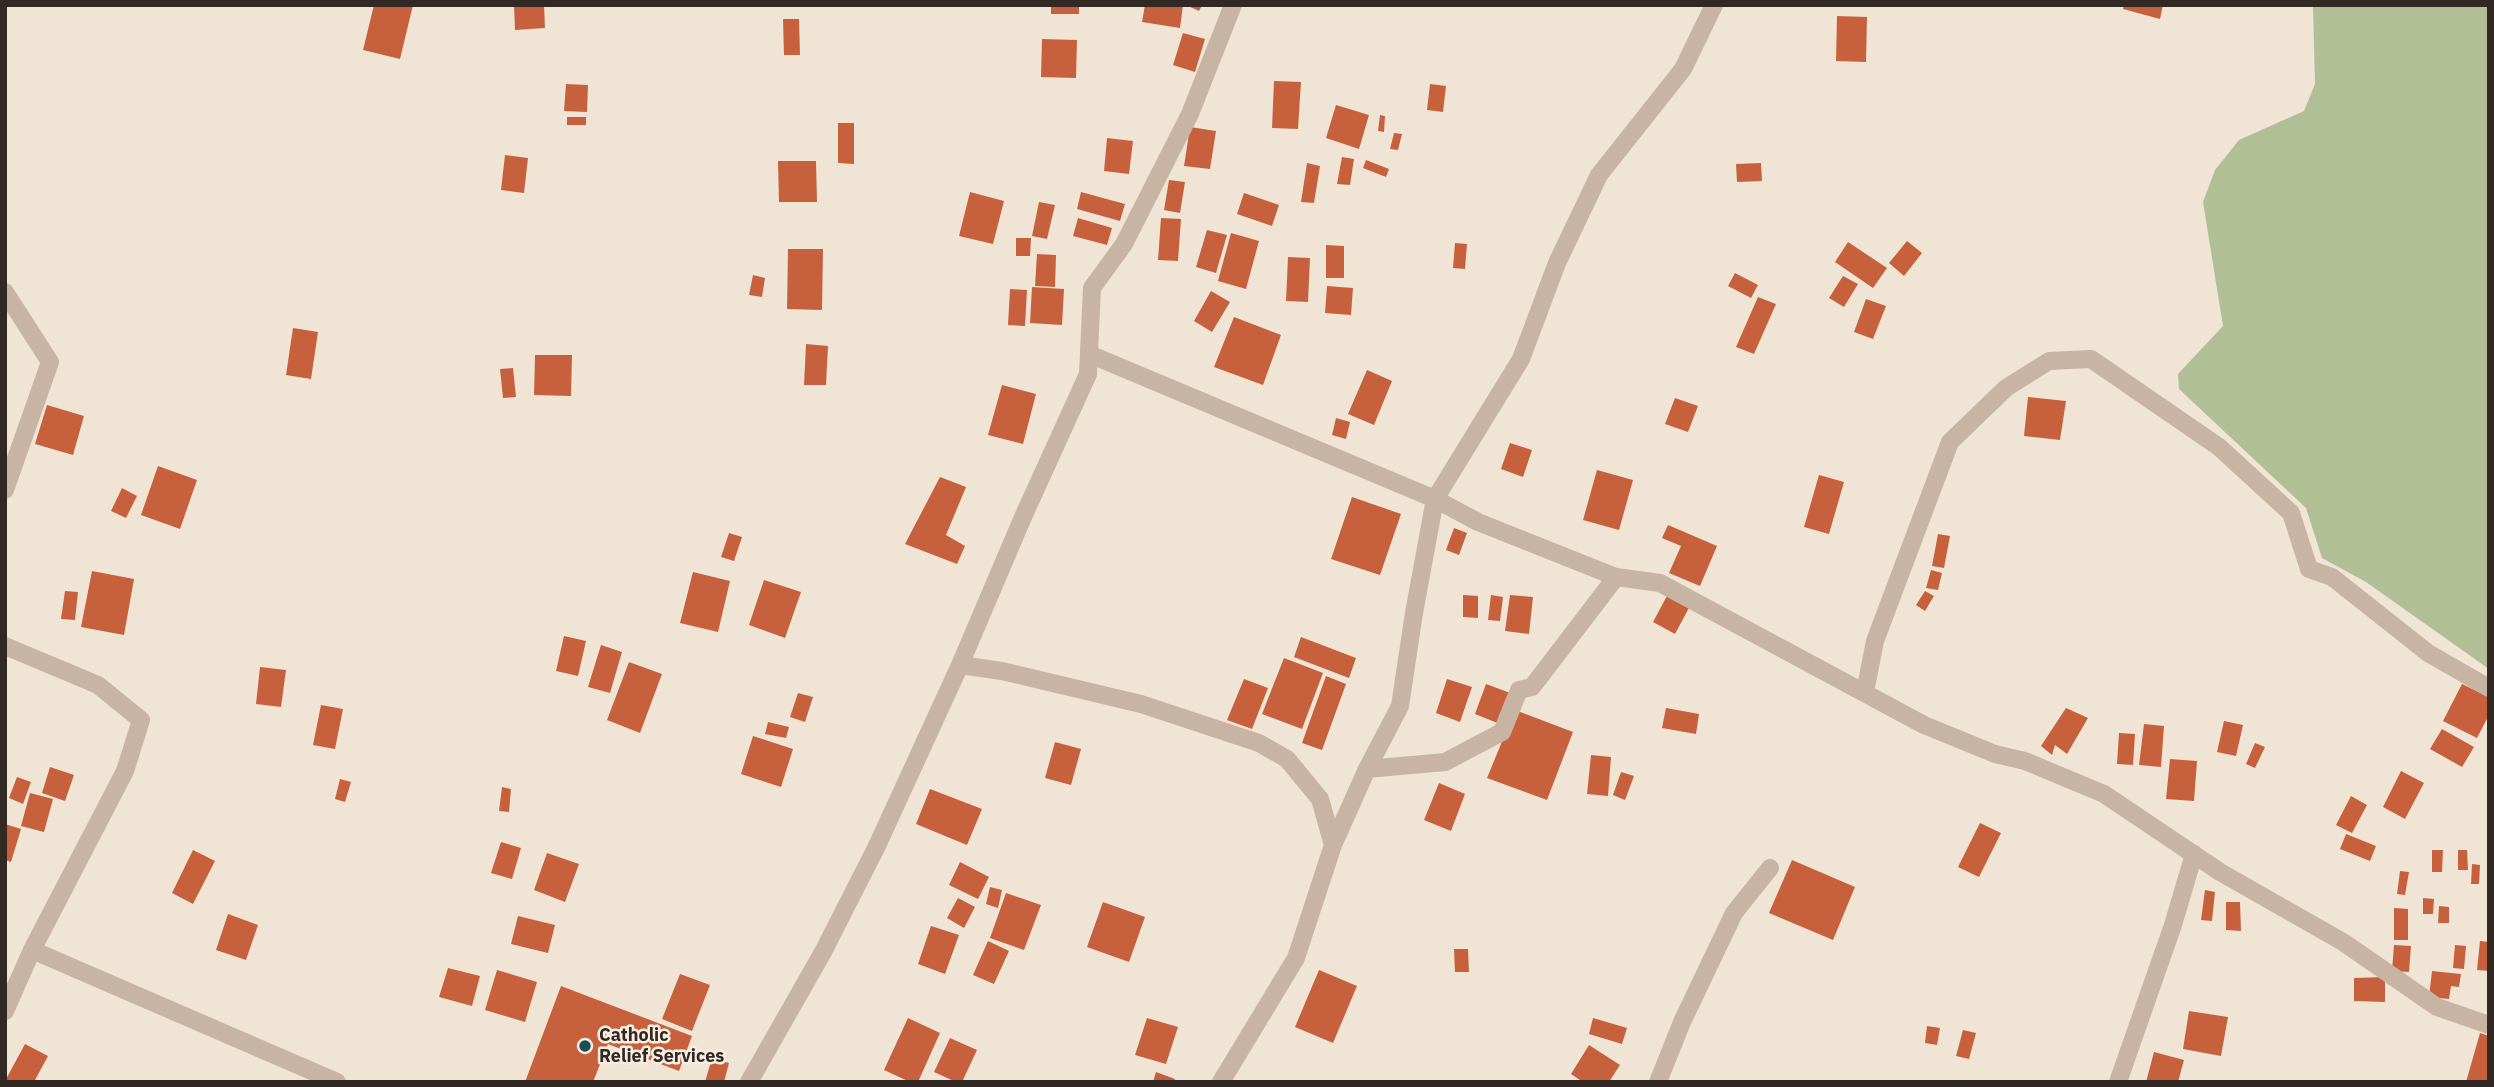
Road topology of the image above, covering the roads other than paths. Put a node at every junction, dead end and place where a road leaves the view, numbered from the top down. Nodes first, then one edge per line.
1 (1233, 5) edge
2 (1714, 5) edge
3 (5, 292) edge
4 (1089, 354) junction
5 (5, 490) edge
6 (1436, 499) junction
7 (1616, 578) junction
8 (5, 646) edge
9 (960, 665) junction
10 (2489, 688) edge
11 (1865, 692) junction
12 (1367, 769) junction
13 (1333, 845) junction
14 (2194, 854) junction
15 (1770, 868) dead end
16 (32, 950) junction
17 (5, 1011) edge
18 (2489, 1025) edge
19 (318, 1078) edge
20 (337, 1082) edge
21 (749, 1082) edge
22 (1221, 1082) edge
23 (1658, 1082) edge
24 (2118, 1082) edge

1 - 4 street
2 - 6 street
3 - 5 street
4 - 6 street
4 - 9 street
6 - 7 street
6 - 12 street
7 - 11 street
7 - 12 street
8 - 16 street
9 - 13 street
9 - 21 street
10 - 11 street
11 - 14 street
12 - 13 street
13 - 22 street
14 - 18 street
14 - 24 street
15 - 23 street
16 - 17 street
16 - 19 street
19 - 20 street

